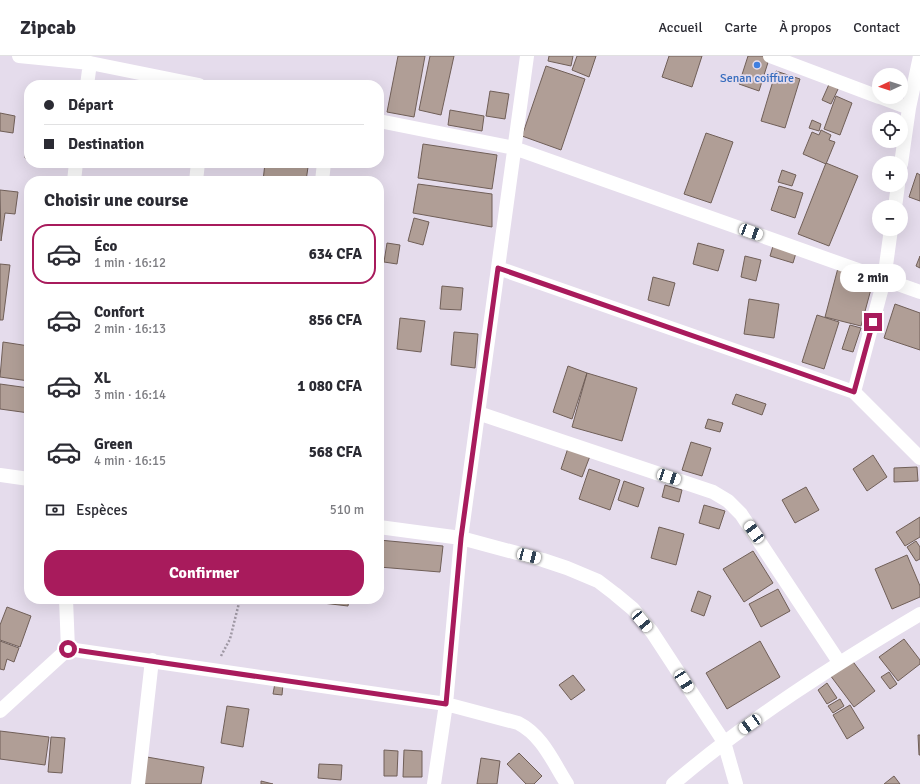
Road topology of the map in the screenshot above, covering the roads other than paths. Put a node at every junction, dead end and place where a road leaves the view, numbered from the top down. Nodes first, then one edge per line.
1 (19, 56) edge
2 (527, 56) edge
3 (770, 56) edge
4 (920, 56) edge
5 (90, 63) junction
6 (88, 80) edge
7 (175, 80) edge
8 (872, 94) edge
9 (898, 104) edge
10 (909, 108) junction
11 (384, 122) edge
12 (514, 148) junction
13 (902, 156) edge
14 (890, 236) edge
15 (498, 268) junction
16 (884, 280) junction
17 (920, 292) edge
18 (854, 392) junction
19 (478, 413) junction
20 (920, 458) edge
21 (0, 475) edge
22 (24, 478) edge
23 (384, 528) edge
24 (461, 538) junction
25 (66, 604) edge
26 (920, 614) edge
27 (68, 649) junction
28 (152, 660) junction
29 (839, 662) junction
30 (446, 704) junction
31 (0, 711) edge
32 (724, 742) junction
33 (138, 784) edge
34 (434, 784) edge
35 (567, 784) edge
36 (673, 784) edge
37 (736, 784) edge

1 - 5 street
2 - 12 street
3 - 8 street
4 - 10 street
5 - 6 street
5 - 7 street
9 - 10 street
10 - 13 street
11 - 12 street
12 - 15 street
12 - 16 street
14 - 16 street
15 - 18 street
15 - 19 street
16 - 17 street
16 - 18 street
18 - 20 street
19 - 24 street
19 - 29 street
21 - 22 street
23 - 24 street
24 - 30 street
24 - 32 street
25 - 27 street
26 - 29 street
27 - 28 street
27 - 31 street
28 - 30 street
28 - 33 street
29 - 32 street
30 - 34 street
30 - 35 street
32 - 36 street
32 - 37 street

